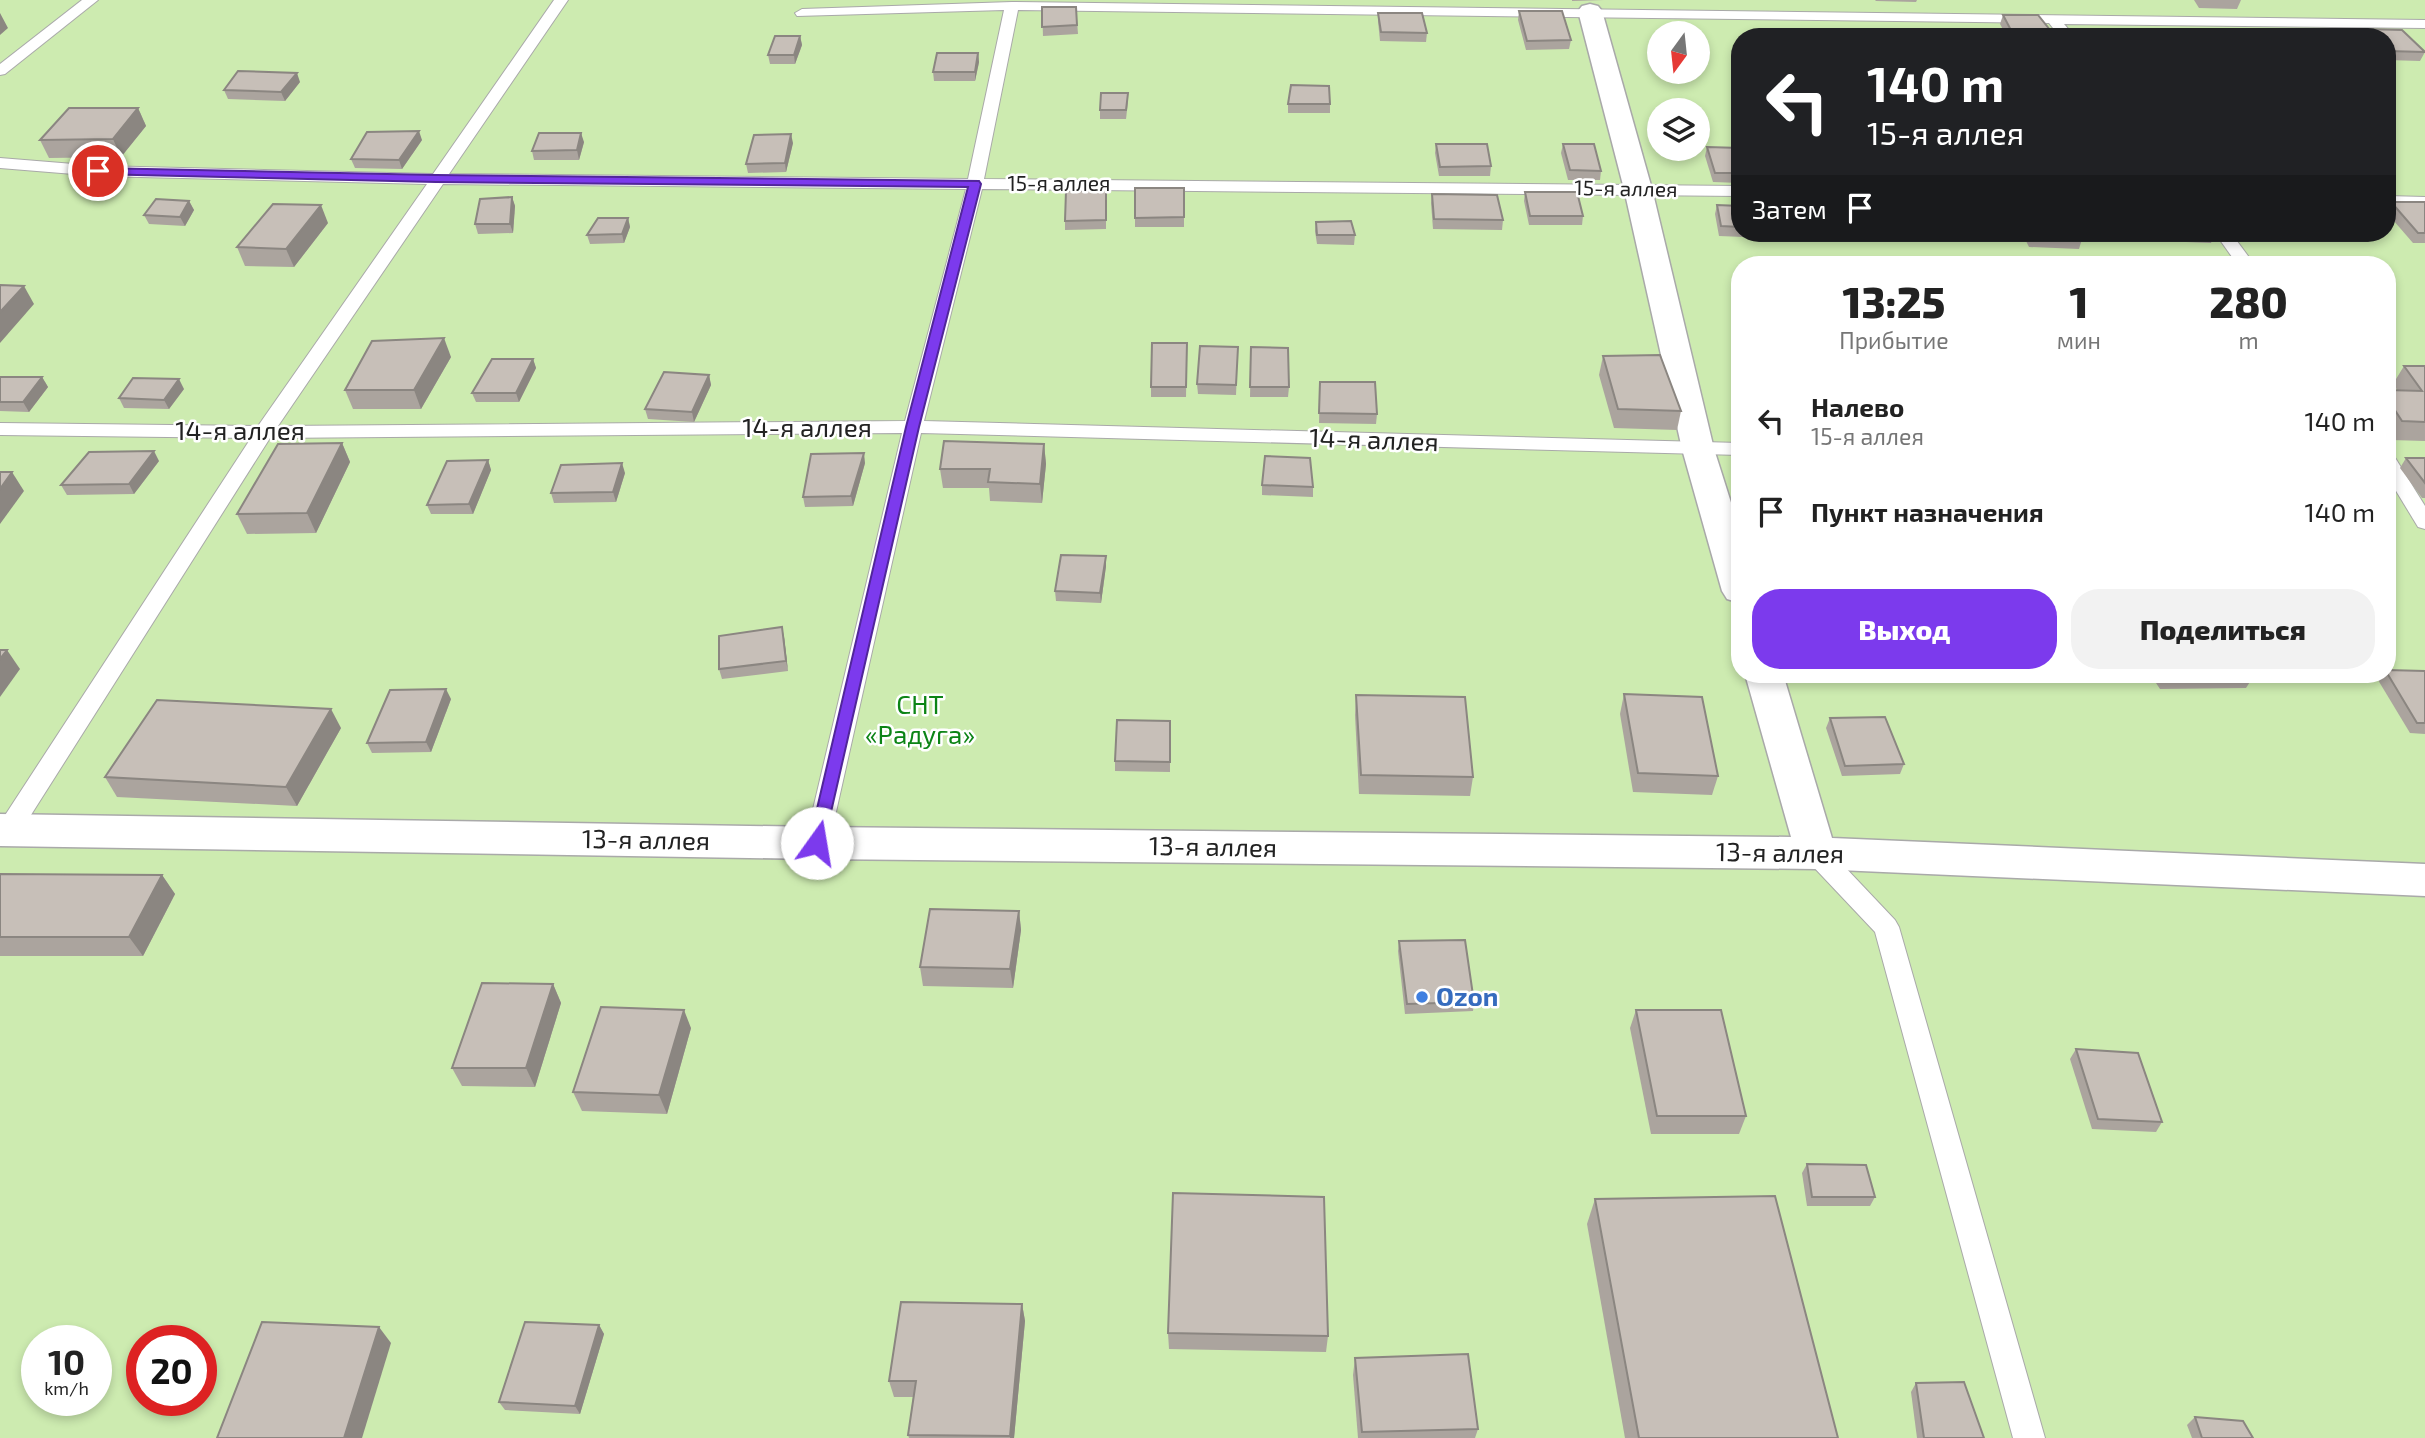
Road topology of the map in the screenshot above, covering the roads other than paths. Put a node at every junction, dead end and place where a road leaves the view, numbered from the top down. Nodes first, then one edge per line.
1 (91, 0) edge
2 (561, 0) edge
3 (1012, 6) junction
4 (1590, 11) junction
5 (802, 13) dead end
6 (2052, 18) junction
7 (2425, 24) edge
8 (2060, 28) edge
9 (0, 71) edge
10 (0, 163) edge
11 (436, 179) junction
12 (975, 184) junction
13 (1638, 189) junction
14 (1731, 191) edge
15 (2396, 201) edge
16 (2425, 202) edge
17 (913, 427) junction
18 (0, 429) edge
19 (264, 432) junction
20 (1698, 449) junction
21 (1731, 449) edge
22 (2396, 459) edge
23 (2412, 459) edge
24 (2396, 474) edge
25 (2425, 522) edge
26 (1731, 561) edge
27 (1767, 683) edge
28 (3, 834) edge
29 (817, 843) junction
30 (1816, 853) junction
31 (2425, 880) edge
32 (2029, 1438) edge

1 - 9 lane
2 - 11 lane
3 - 4 lane
3 - 5 lane
3 - 12 lane
4 - 6 lane
4 - 13 street
6 - 7 lane
6 - 8 lane
10 - 11 lane, 15-я аллея
11 - 12 lane, 15-я аллея
11 - 19 lane
12 - 13 lane, 15-я аллея
12 - 17 lane
13 - 14 lane, 15-я аллея
13 - 20 street
15 - 16 lane
17 - 19 lane, 14-я аллея
17 - 20 lane, 14-я аллея
17 - 29 lane
18 - 19 lane, 14-я аллея
19 - 28 lane
20 - 21 lane, 14-я аллея
20 - 26 street
22 - 23 lane
24 - 25 lane
27 - 30 street
28 - 29 street, 13-я аллея
29 - 30 street, 13-я аллея
30 - 31 street, 13-я аллея
30 - 32 lane

